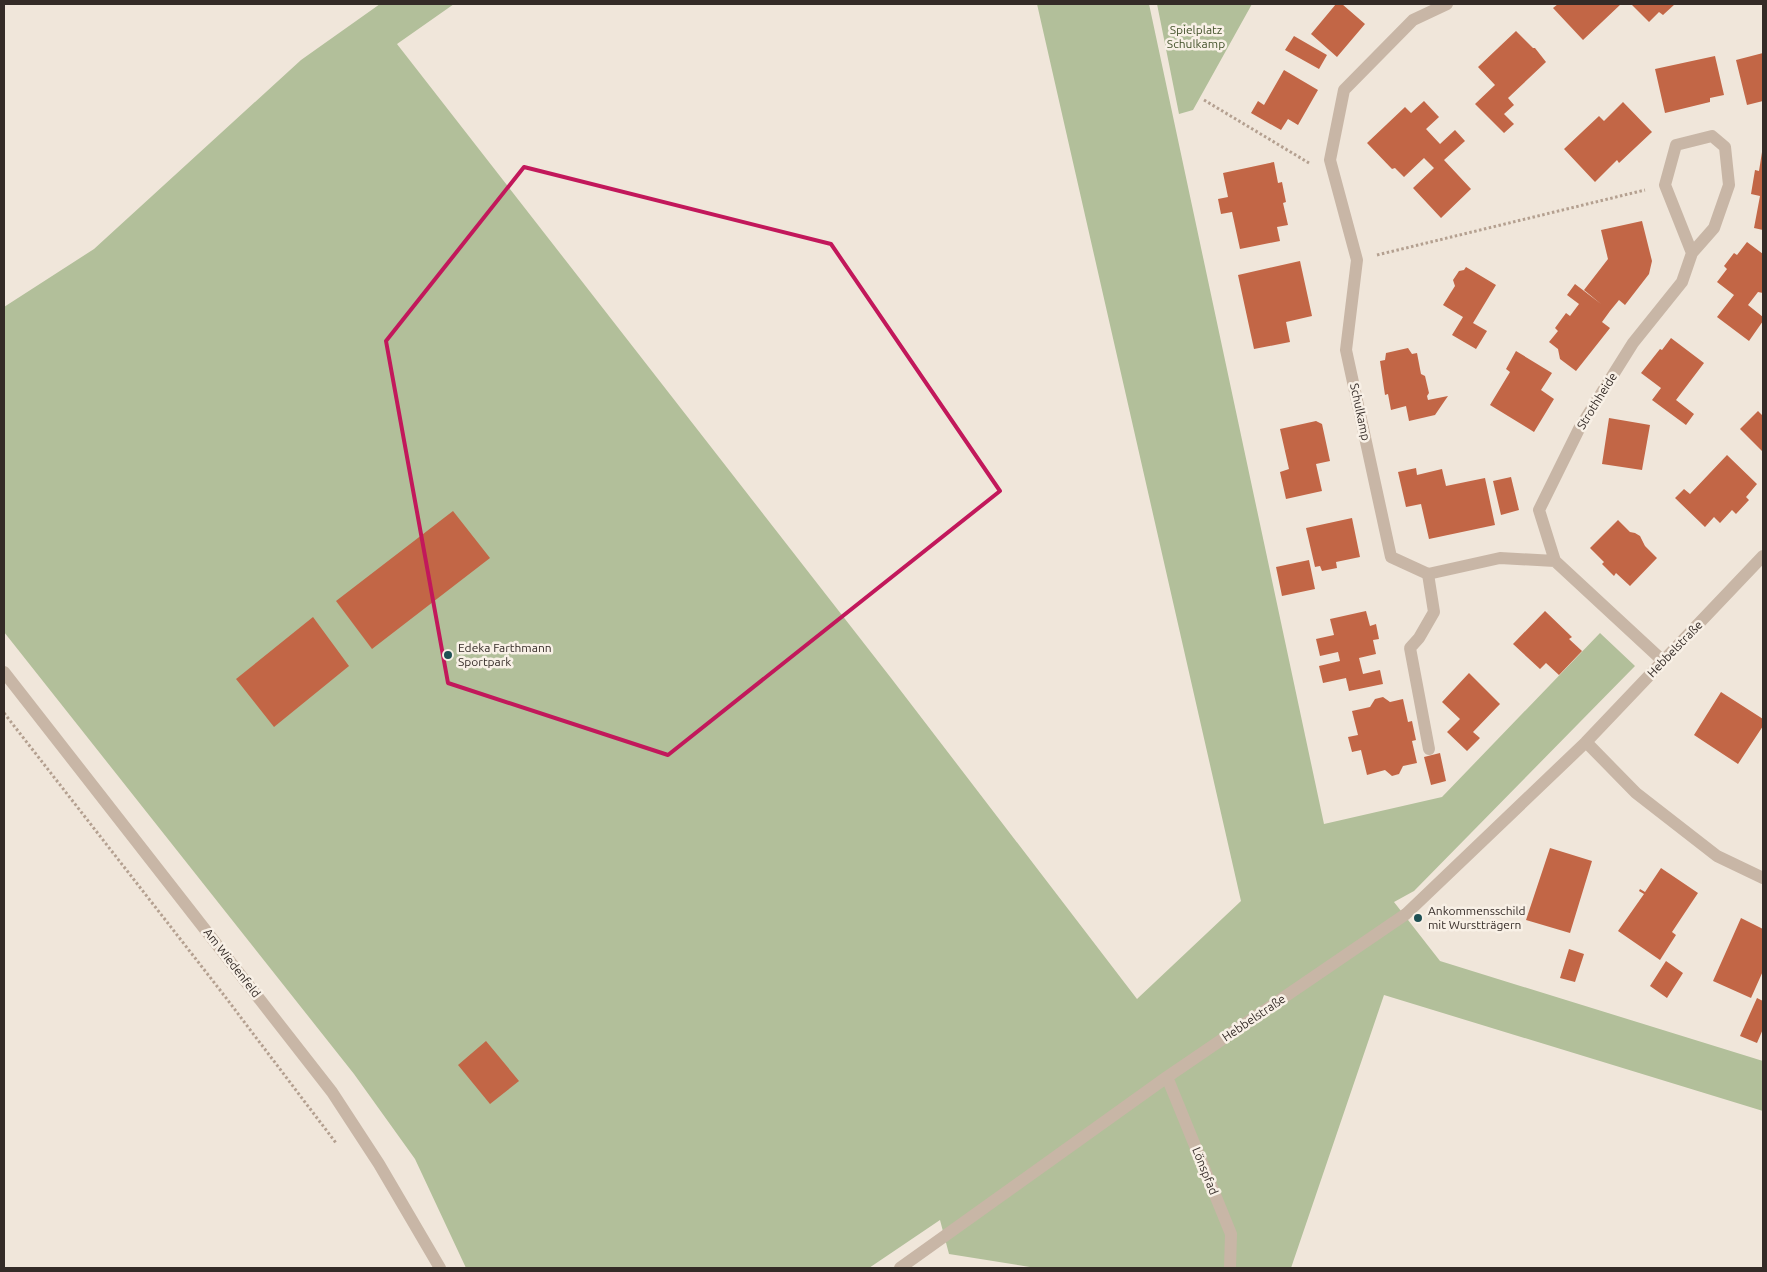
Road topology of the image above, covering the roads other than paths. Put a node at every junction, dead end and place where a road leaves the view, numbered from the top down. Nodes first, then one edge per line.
1 (1447, 4) edge
2 (1692, 253) junction
3 (1763, 556) edge
4 (1555, 561) junction
5 (1428, 574) junction
6 (1663, 661) junction
7 (4, 672) edge
8 (1586, 742) junction
9 (1429, 749) dead end
10 (1763, 878) edge
11 (1167, 1077) junction
12 (440, 1268) edge
13 (900, 1268) edge
14 (1230, 1268) edge

1 - 5 street, Schulkamp
2 - 2 street, Strothheide
2 - 4 street, Strothheide
3 - 6 street, Hebbelstraße
4 - 5 street
4 - 6 street
5 - 9 street
6 - 8 street, Hebbelstraße
7 - 12 street, Am Wiedenfeld
8 - 10 street
8 - 11 street, Hebbelstraße
11 - 13 street, Hebbelstraße
11 - 14 street, Lönspfad

